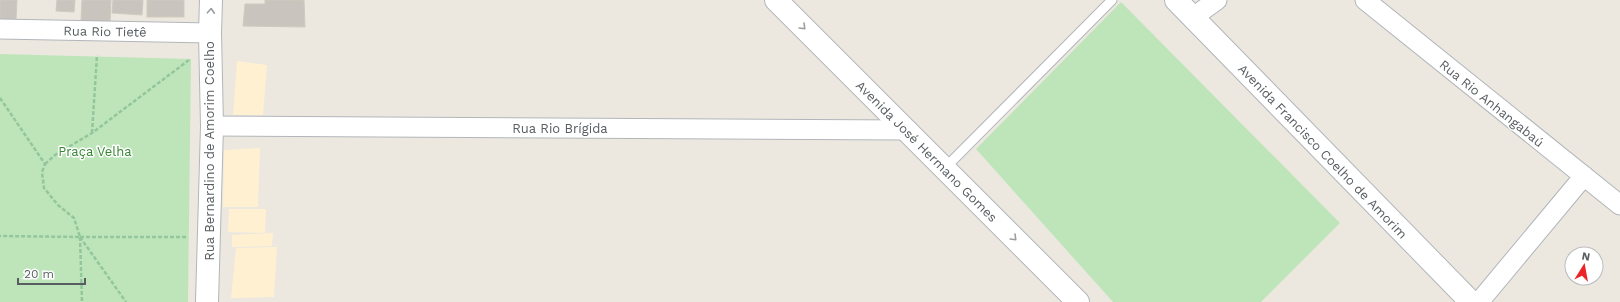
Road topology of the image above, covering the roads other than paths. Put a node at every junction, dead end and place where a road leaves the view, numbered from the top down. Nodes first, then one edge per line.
1 (211, 0) edge
2 (776, 0) edge
3 (1112, 0) edge
4 (1176, 0) edge
5 (1217, 0) edge
6 (1365, 0) edge
7 (1192, 18) junction
8 (0, 29) edge
9 (210, 33) junction
10 (212, 126) junction
11 (908, 130) junction
12 (945, 168) junction
13 (1584, 176) junction
14 (1620, 205) edge
15 (207, 302) edge
16 (1078, 302) edge
17 (1471, 302) edge
18 (1479, 302) edge

9 -> 1 street, Rua Bernardino de Amorim Coelho
2 -> 11 street, Avenida José Hermano Gomes
3 - 12 lane
4 - 7 street, Avenida Francisco Coelho de Amorim
5 - 7 street
6 - 13 street, Rua Rio Anhangabaú
7 - 17 street, Avenida Francisco Coelho de Amorim
8 - 9 street, Rua Rio Tietê
9 - 10 street, Rua Bernardino de Amorim Coelho
10 - 11 street, Rua Rio Brígida
10 - 15 street, Rua Bernardino de Amorim Coelho
11 - 12 street, Avenida José Hermano Gomes
12 -> 16 street, Avenida José Hermano Gomes
13 - 14 street, Rua Rio Anhangabaú
13 - 18 street

